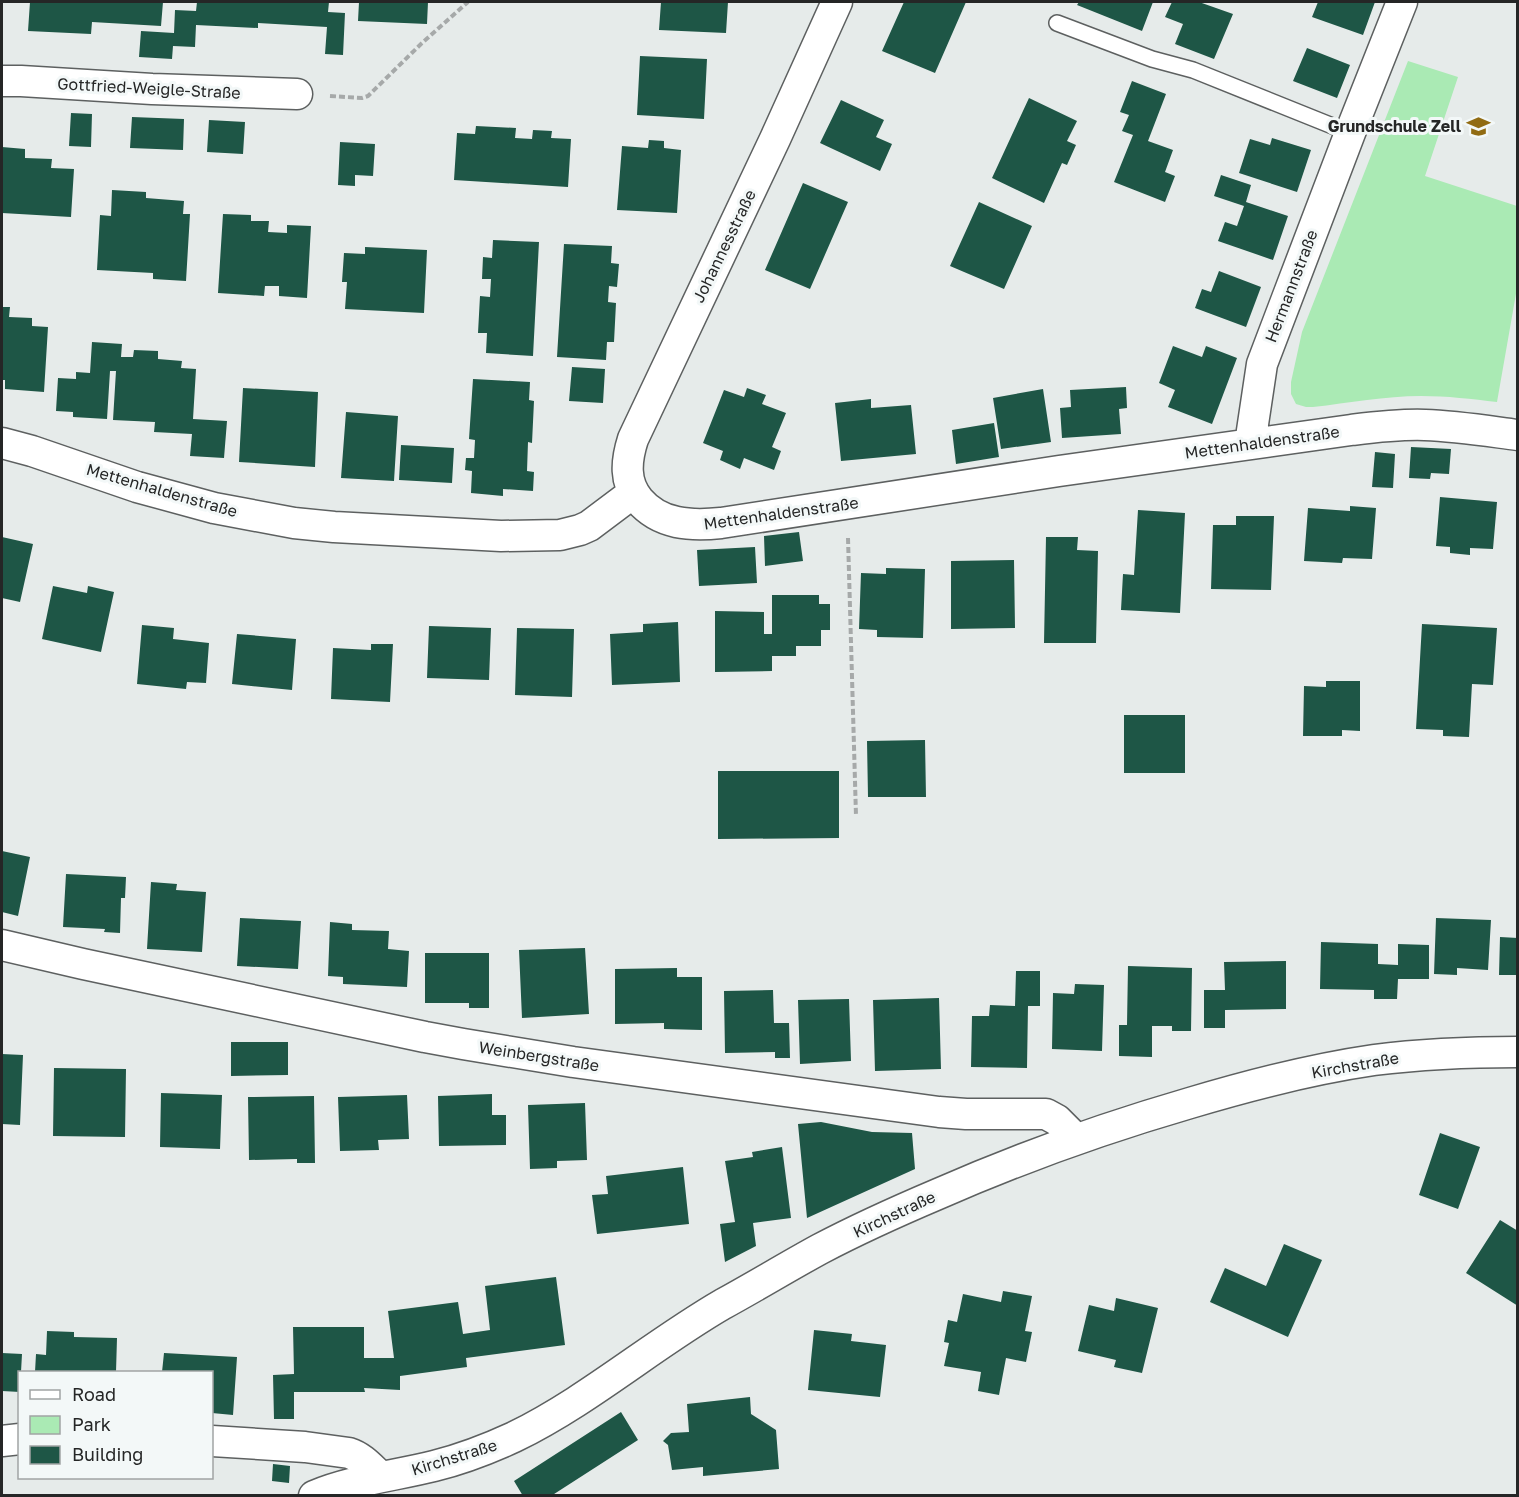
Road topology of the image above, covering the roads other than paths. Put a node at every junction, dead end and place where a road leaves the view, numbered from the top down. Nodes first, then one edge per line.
1 (837, 2) edge
2 (1402, 2) edge
3 (1057, 23) dead end
4 (2, 81) edge
5 (297, 94) road end
6 (1350, 133) junction
7 (1518, 435) edge
8 (2, 443) edge
9 (1250, 444) junction
10 (633, 493) junction
11 (2, 945) edge
12 (1518, 1052) edge
13 (1076, 1139) junction
14 (18, 1439) edge
15 (2, 1441) edge
16 (213, 1441) edge
17 (381, 1477) junction
18 (314, 1496) edge

1 - 10 street, Johannesstraße
2 - 6 street, Hermannstraße
3 - 6 lane
4 - 5 street, Gottfried-Weigle-Straße
6 - 9 street, Hermannstraße
7 - 9 street, Mettenhaldenstraße
8 - 10 street, Mettenhaldenstraße
9 - 10 street, Mettenhaldenstraße
11 - 13 street, Weinbergstraße
12 - 13 street, Kirchstraße
13 - 17 street, Kirchstraße
14 - 15 street
16 - 17 street
17 - 18 street, Kirchstraße

